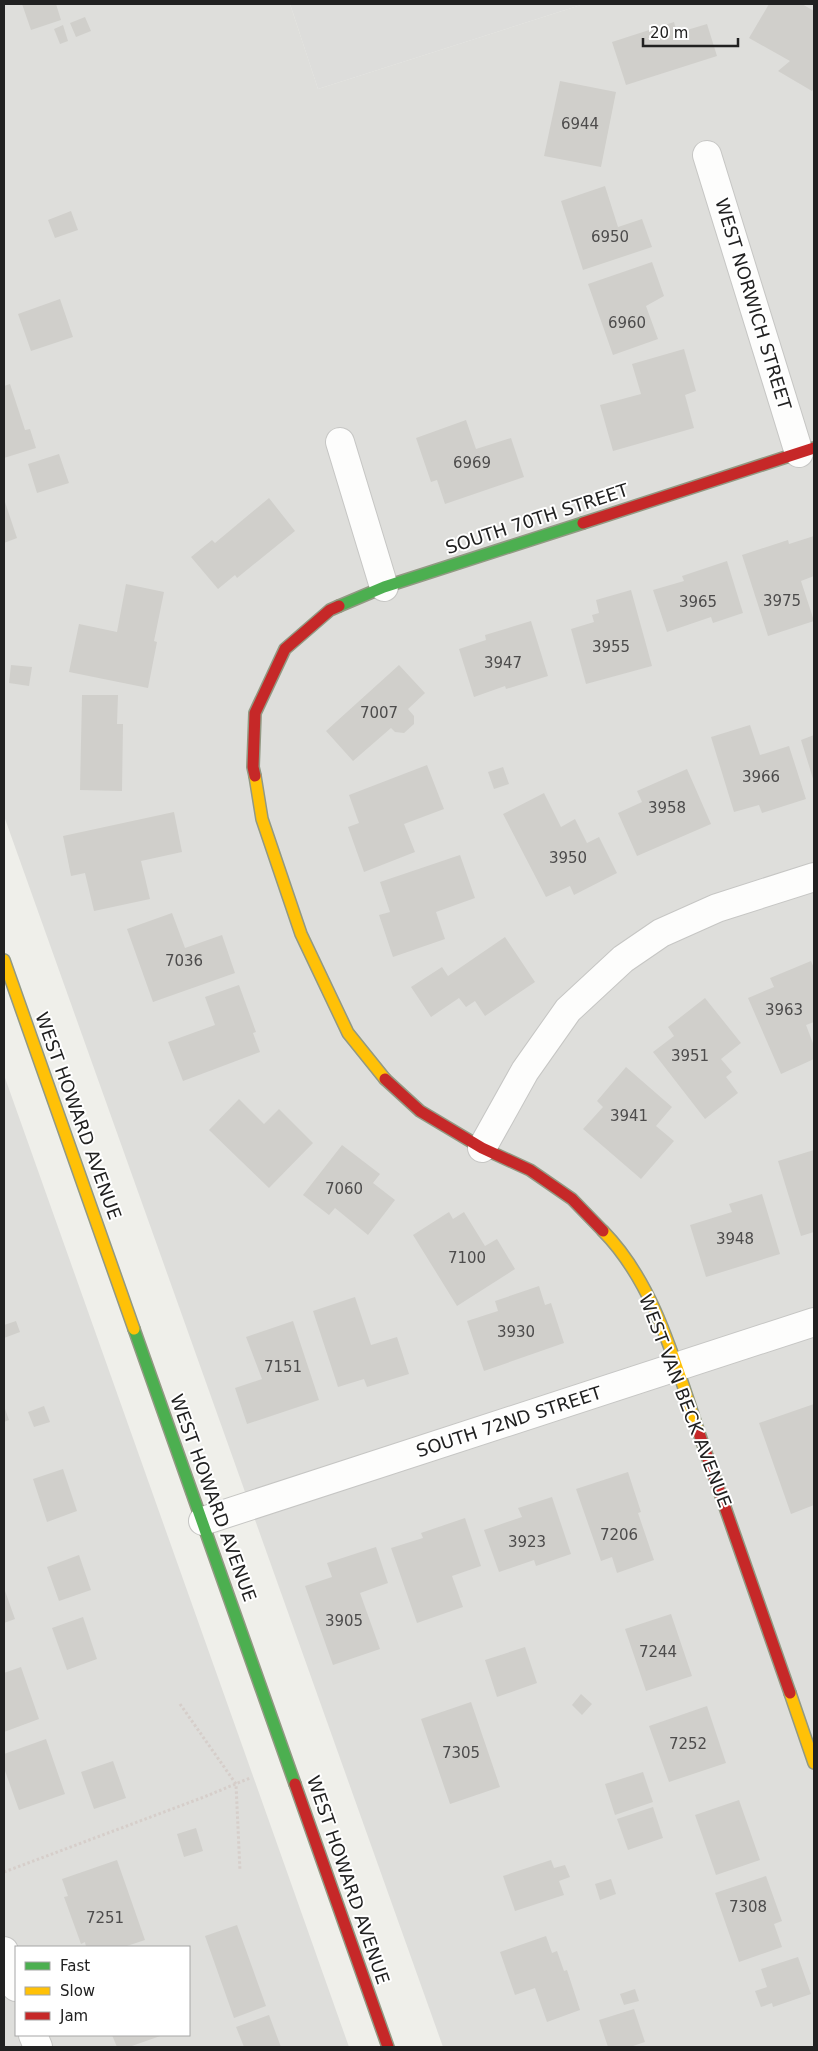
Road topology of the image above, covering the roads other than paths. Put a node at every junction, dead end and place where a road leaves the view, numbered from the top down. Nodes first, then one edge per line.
1 (707, 155) dead end
2 (340, 442) dead end
3 (807, 450) edge
4 (384, 587) junction
5 (285, 649) joint
6 (814, 876) edge
7 (4, 960) edge
8 (482, 1148) junction
9 (814, 1322) edge
10 (676, 1367) junction
11 (203, 1521) junction
12 (813, 1755) edge
13 (4, 1952) edge
14 (15, 1984) edge
15 (388, 2047) edge

1 - 3 street, WEST NORWICH STREET
2 - 4 street
3 - 4 street, SOUTH 70TH STREET
4 - 5 street, SOUTH 70TH STREET
5 - 8 street, WEST VAN BECK AVENUE
6 - 8 street
7 - 11 street, WEST HOWARD AVENUE
8 - 10 street, WEST VAN BECK AVENUE
9 - 10 street, SOUTH 72ND STREET
10 - 11 street, SOUTH 72ND STREET
10 - 12 street, WEST VAN BECK AVENUE
11 - 15 street, WEST HOWARD AVENUE
13 - 14 street

